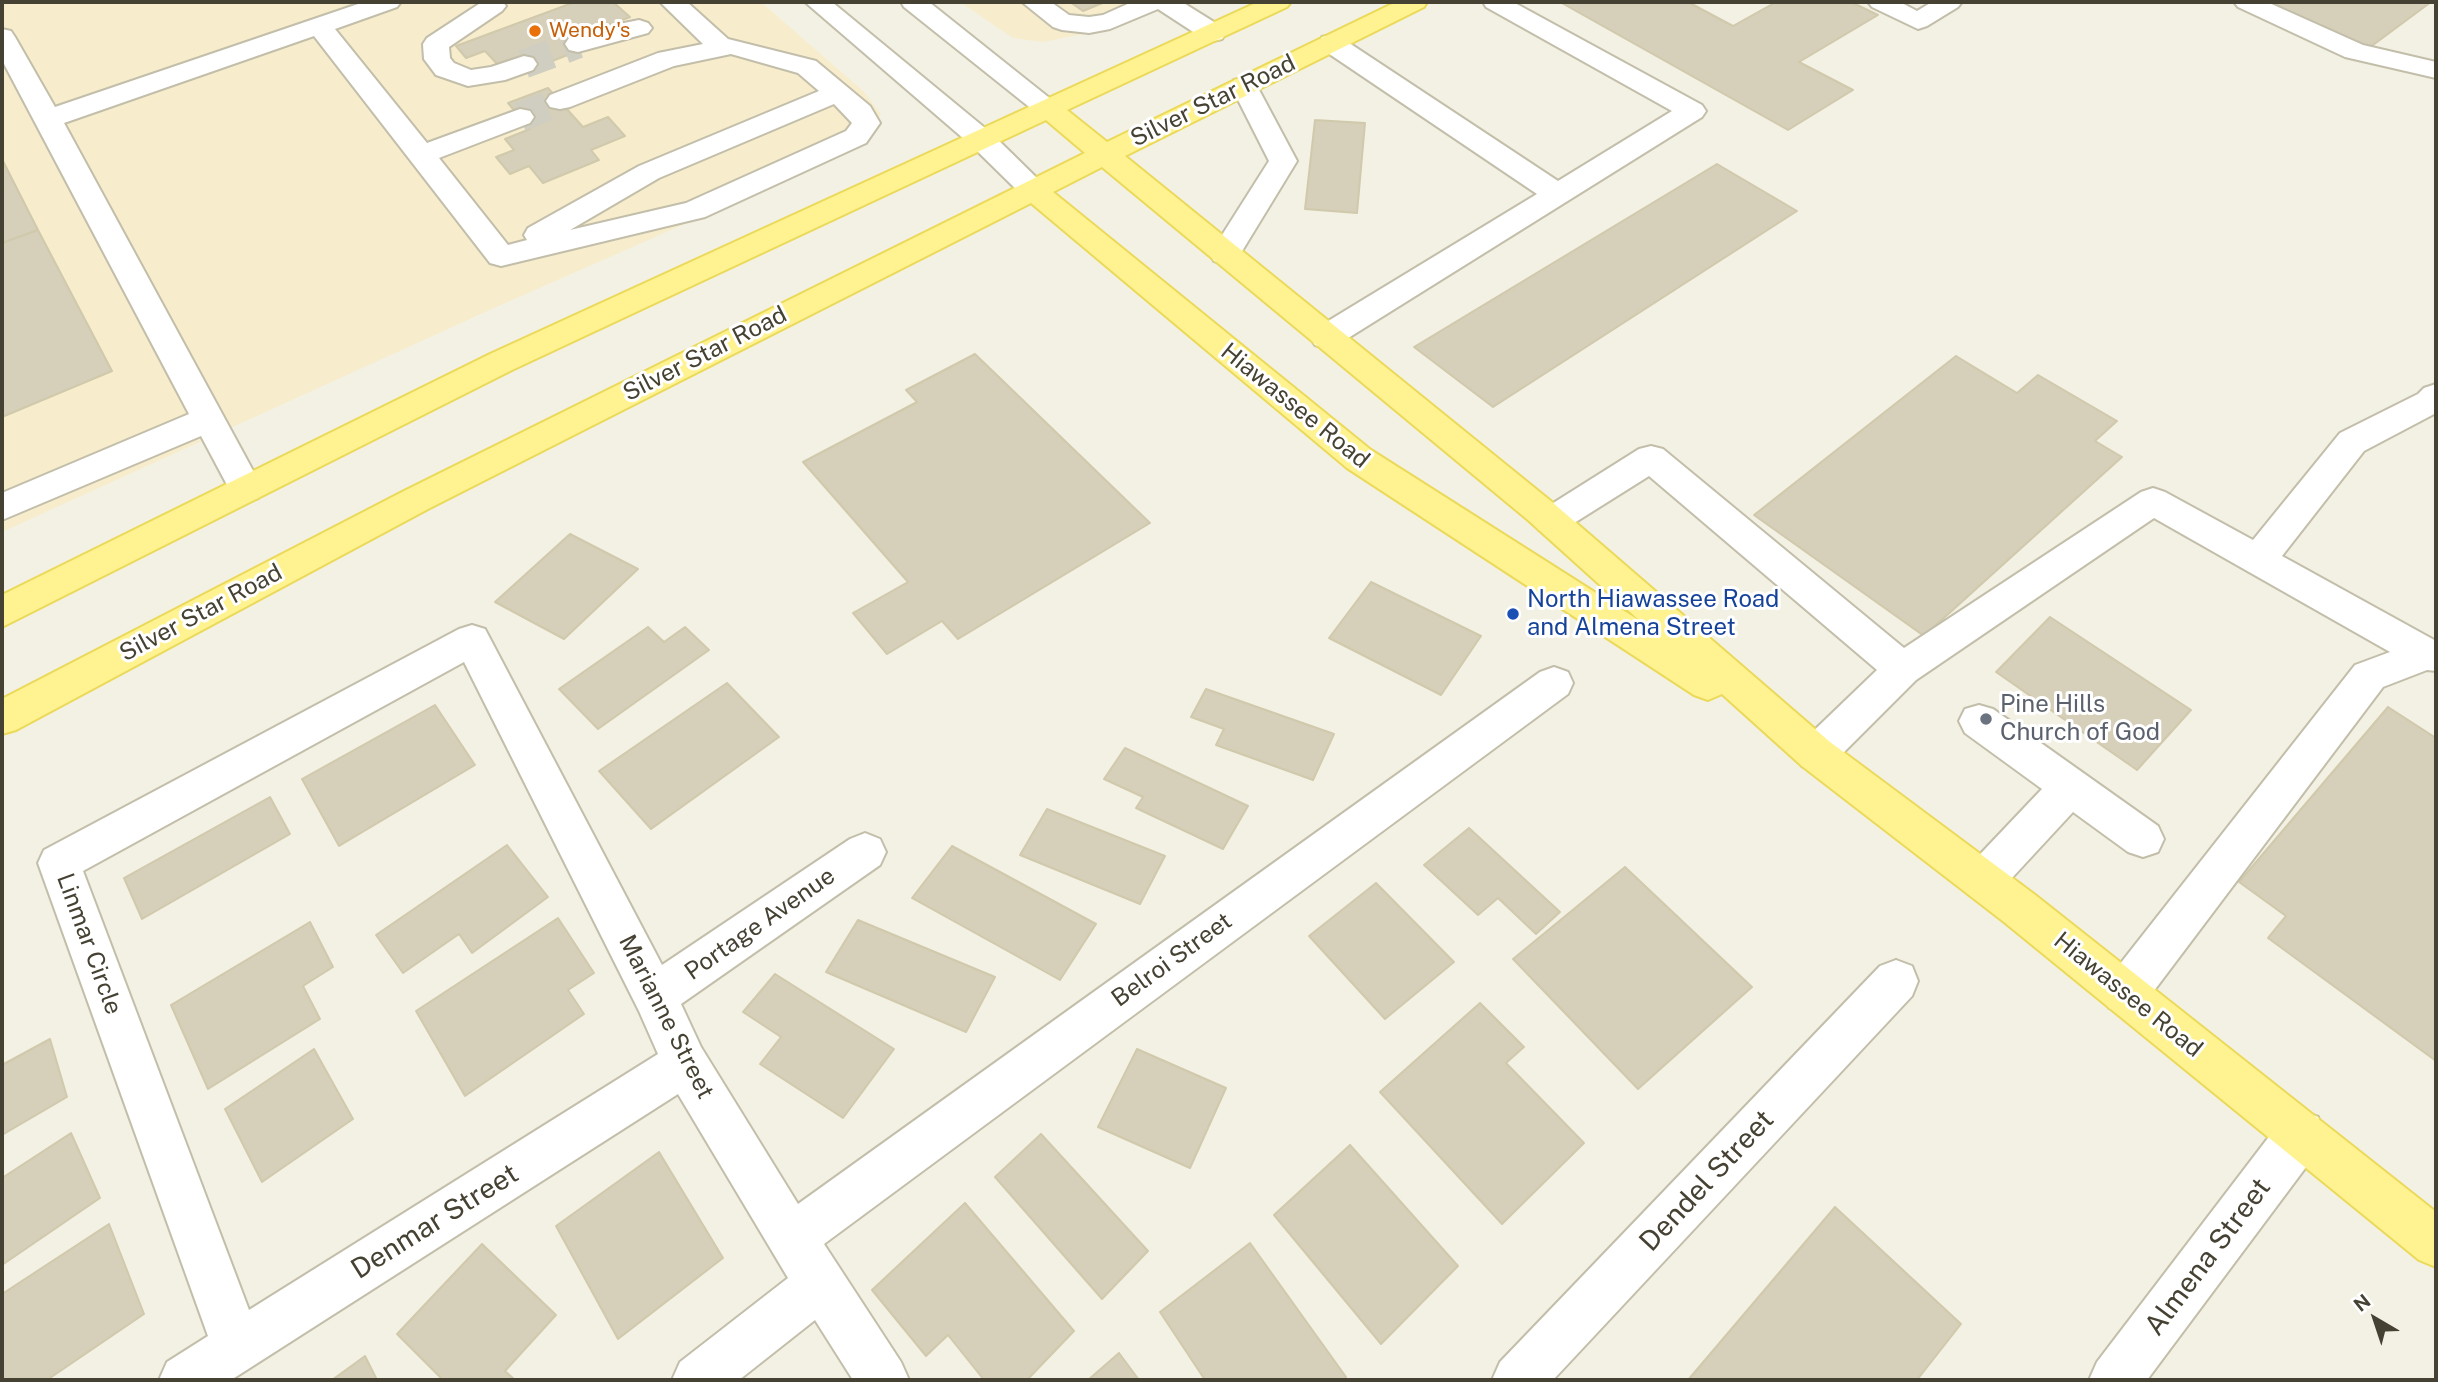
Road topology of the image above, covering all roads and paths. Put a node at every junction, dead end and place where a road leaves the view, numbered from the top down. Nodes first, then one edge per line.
1 (388, 2) edge
2 (672, 2) edge
3 (817, 2) edge
4 (913, 2) edge
5 (1035, 2) edge
6 (1153, 2) edge
7 (1165, 2) edge
8 (1278, 2) edge
9 (1415, 2) edge
10 (1495, 2) edge
11 (1881, 2) edge
12 (1949, 2) edge
13 (2247, 2) edge
14 (493, 6) dead end
15 (319, 26) junction
16 (639, 28) dead end
17 (1213, 33) junction
18 (2, 37) edge
19 (1331, 43) junction
20 (578, 44) tunnel mouth
21 (721, 47) junction
22 (524, 64) tunnel mouth
23 (2436, 70) edge
24 (1244, 86) junction
25 (837, 93) junction
26 (560, 101) tunnel mouth
27 (1048, 108) junction
28 (520, 117) tunnel mouth
29 (48, 119) junction
30 (981, 139) junction
31 (421, 155) junction
32 (1104, 155) junction
33 (632, 182) junction
34 (1033, 190) junction
35 (1558, 194) junction
36 (664, 218) junction
37 (1226, 254) junction
38 (500, 256) junction
39 (1326, 337) junction
40 (2436, 396) edge
41 (208, 419) junction
42 (246, 489) junction
43 (2, 507) edge
44 (1551, 521) junction
45 (2258, 560) junction
46 (2, 612) edge
47 (472, 640) joint
48 (2431, 655) edge
49 (1903, 669) junction
50 (1554, 683) dead end
51 (2, 718) edge
52 (1979, 721) dead end
53 (1816, 754) junction
54 (2070, 788) junction
55 (2143, 839) dead end
56 (865, 852) dead end
57 (1983, 880) junction
58 (1896, 981) dead end
59 (2125, 993) junction
60 (655, 996) junction
61 (685, 1063) junction
62 (2301, 1134) junction
63 (790, 1238) junction
64 (2436, 1243) edge
65 (821, 1284) junction
66 (238, 1347) junction
67 (185, 1380) edge
68 (698, 1380) edge
69 (883, 1380) edge
70 (1518, 1380) edge
71 (2115, 1380) edge

1 - 15 street
2 - 21 street
3 - 30 street, Hiawassee Road
4 - 27 street, Hiawassee Road
5 - 6 street
7 - 17 street
8 - 17 main road
9 - 19 main road, Silver Star Road
10 - 35 street
11 - 12 street
13 - 23 street
14 - 22 street
15 - 29 street
15 - 31 street
16 - 20 street
17 - 27 main road
18 - 29 street
19 - 24 main road, Silver Star Road
19 - 35 street
21 - 25 street
21 - 26 street
24 - 32 main road, Silver Star Road
24 - 37 street
25 - 33 street
25 - 36 street
27 - 30 main road
27 - 32 main road, Hiawassee Road
28 - 31 street
29 - 41 street
30 - 34 street, Hiawassee Road
30 - 42 main road
31 - 38 street
32 - 34 main road, Silver Star Road
32 - 37 main road, Hiawassee Road
33 - 36 street
33 - 38 street
34 - 51 main road, Silver Star Road
34 - 53 main road, Hiawassee Road
35 - 39 street
36 - 38 street
37 - 39 main road, Hiawassee Road
39 - 44 main road, Hiawassee Road
40 - 45 street
41 - 42 street
41 - 43 street
42 - 46 main road
44 - 49 street
44 - 53 main road, Hiawassee Road
45 - 48 street
45 - 49 street
47 - 60 street, Marianne Street
47 - 66 street, Linmar Circle
48 - 59 street
49 - 53 street
50 - 63 street, Belroi Street
52 - 54 street
53 - 57 main road, Hiawassee Road
54 - 55 street
54 - 57 street
56 - 60 street, Portage Avenue
57 - 59 main road, Hiawassee Road
58 - 70 street, Dendel Street
59 - 62 main road, Hiawassee Road
60 - 61 street, Marianne Street
61 - 63 street, Marianne Street
61 - 66 street, Denmar Street
62 - 64 main road, Hiawassee Road
62 - 71 street, Almena Street
63 - 65 street, Marianne Street
65 - 68 street
65 - 69 street, Marianne Street
66 - 67 street, Denmar Street

